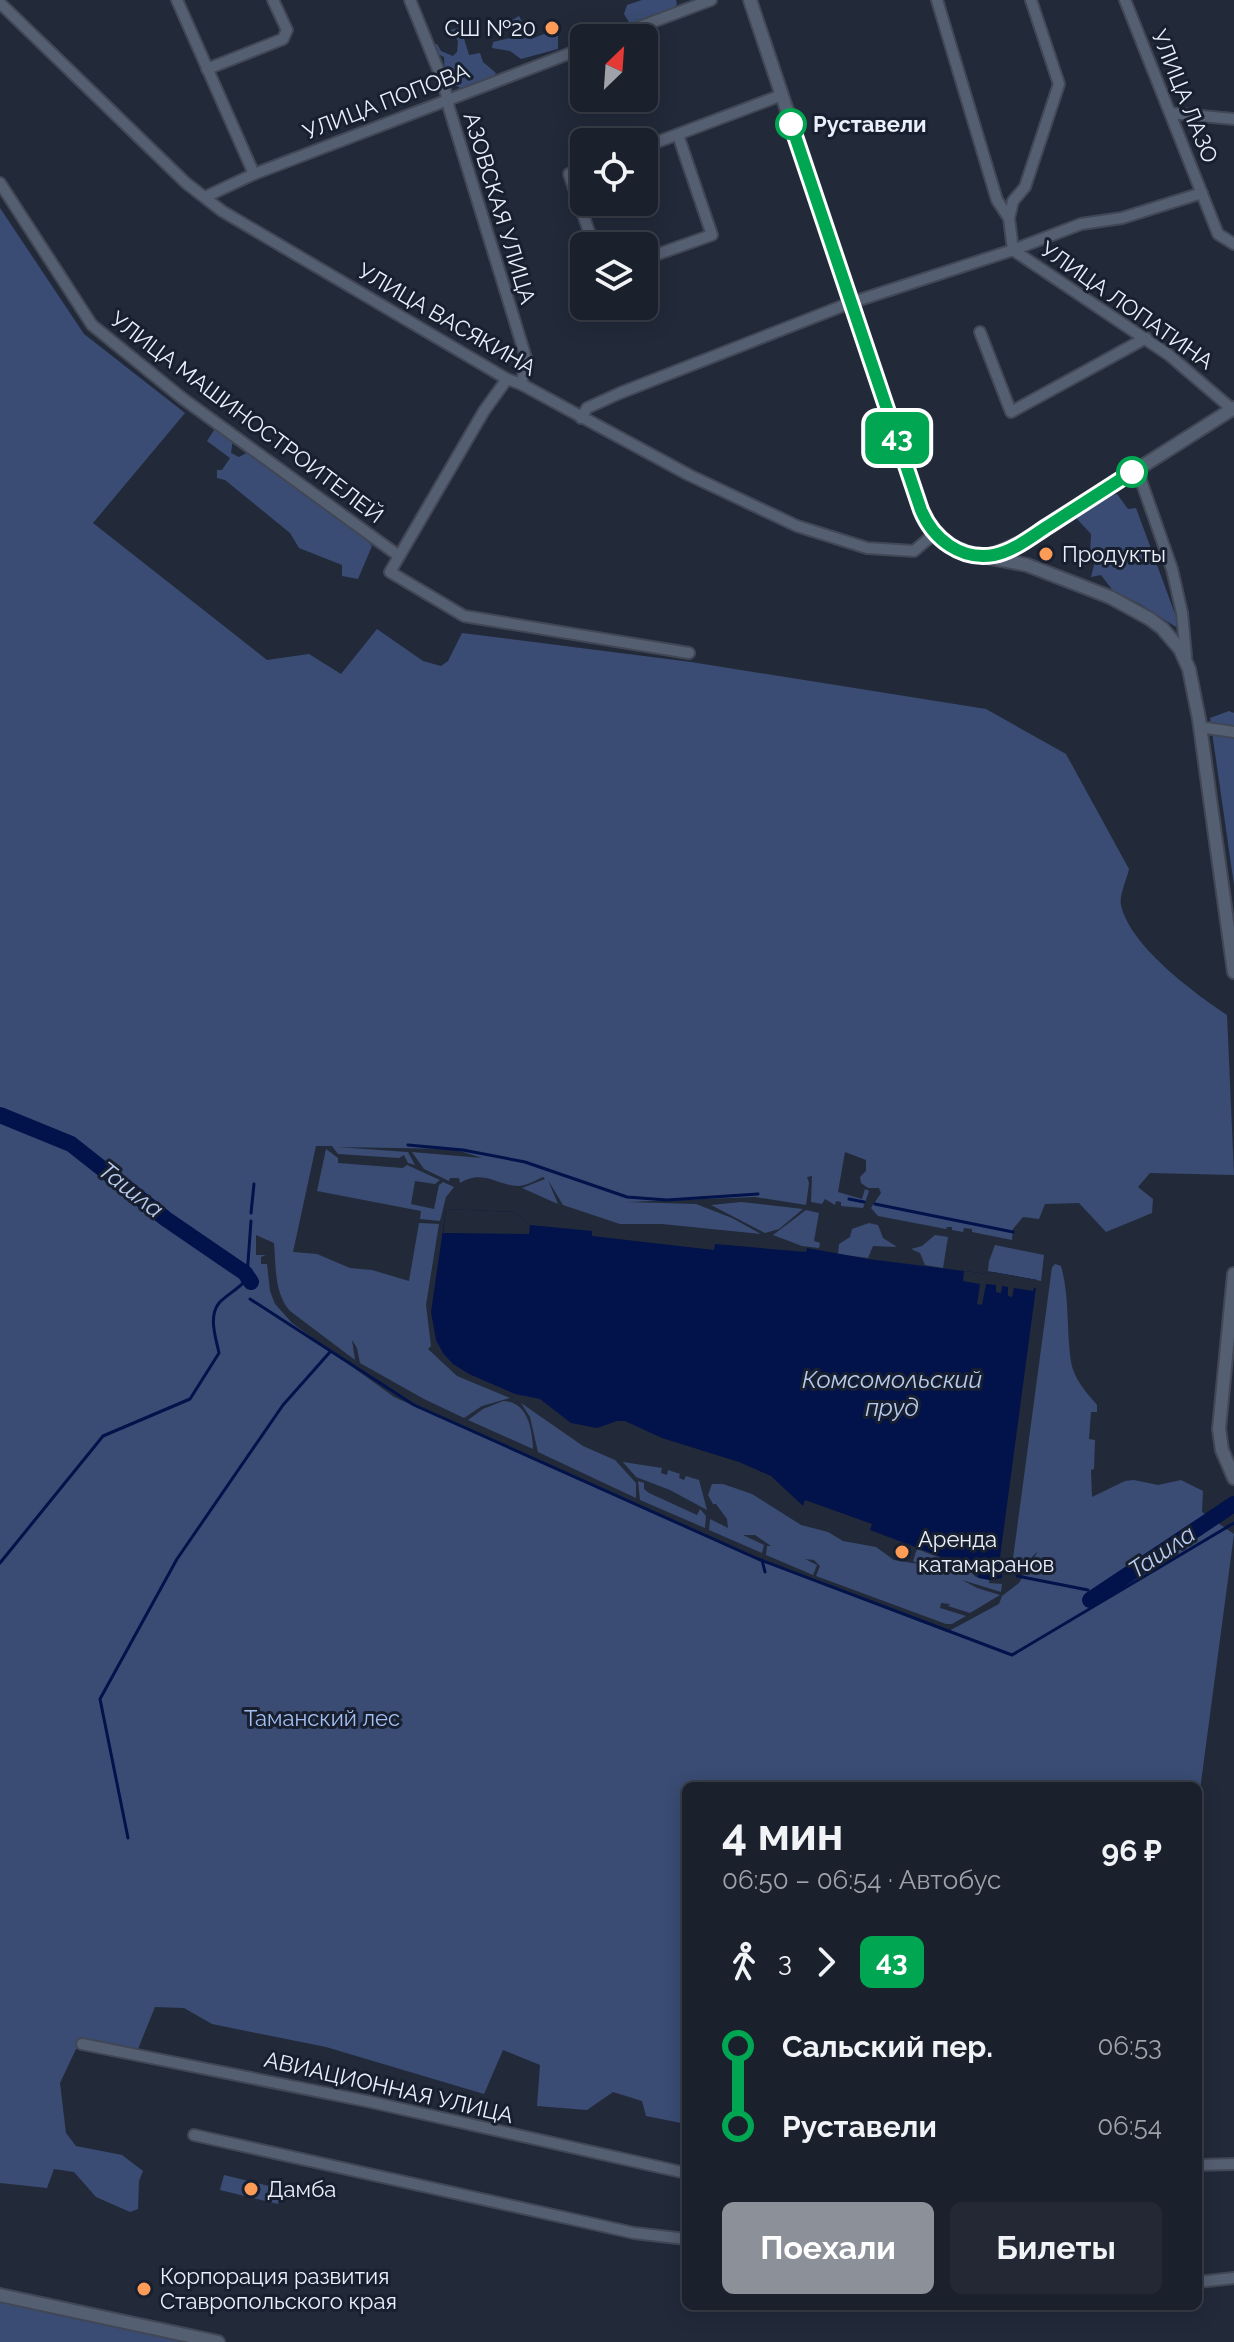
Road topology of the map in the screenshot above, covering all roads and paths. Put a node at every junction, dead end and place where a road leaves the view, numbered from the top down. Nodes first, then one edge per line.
1 (177, 0) edge
2 (273, 0) edge
3 (410, 0) edge
4 (711, 0) edge
5 (750, 0) edge
6 (937, 0) edge
7 (1031, 0) edge
8 (1125, 0) edge
9 (0, 3) edge
10 (647, 24) edge
11 (570, 53) edge
12 (207, 69) junction
13 (782, 95) junction
14 (448, 98) junction
15 (1170, 113) junction
16 (1234, 119) edge
17 (678, 135) junction
18 (658, 142) edge
19 (254, 174) junction
20 (0, 183) edge
21 (1202, 193) junction
22 (205, 197) junction
23 (1009, 218) junction
24 (1234, 244) edge
25 (1013, 250) junction
26 (658, 254) edge
27 (850, 303) junction
28 (980, 332) dead end
29 (1146, 338) junction
30 (507, 379) junction
31 (521, 384) junction
32 (1233, 408) edge
33 (581, 418) junction
34 (1137, 469) junction
35 (937, 537) junction
36 (399, 556) junction
37 (985, 556) junction
38 (689, 653) dead end
39 (1186, 659) junction
40 (1200, 727) junction
41 (1234, 732) edge
42 (1234, 972) edge
43 (1234, 1274) edge
44 (1233, 1475) edge
45 (82, 2044) dead end
46 (194, 2135) dead end
47 (1234, 2164) edge
48 (1202, 2165) edge
49 (682, 2172) edge
50 (682, 2239) edge
51 (1234, 2278) edge
52 (1202, 2282) edge
53 (0, 2295) edge
54 (218, 2342) edge

1 - 12 street
2 - 12 street
3 - 14 street, АЗОВСКАЯ УЛИЦА
4 - 10 street
5 - 13 street
6 - 23 street, УЛИЦА ЛОПАТИНА
7 - 23 street
8 - 15 street, УЛИЦА ЛАЗО
9 - 22 street, УЛИЦА ВАСЯКИНА
11 - 14 street, УЛИЦА ПОПОВА
12 - 19 street
13 - 17 street
13 - 27 street
14 - 19 street, УЛИЦА ПОПОВА
14 - 31 street, АЗОВСКАЯ УЛИЦА
15 - 16 street
15 - 21 street, УЛИЦА ЛАЗО
17 - 18 street
17 - 26 street
19 - 22 street, УЛИЦА ПОПОВА
20 - 36 street, УЛИЦА МАШИНОСТРОИТЕЛЕЙ
21 - 24 street, УЛИЦА ЛАЗО
21 - 25 street
22 - 30 street, УЛИЦА ВАСЯКИНА
23 - 25 street, УЛИЦА ЛОПАТИНА
25 - 27 street
25 - 29 street, УЛИЦА ЛОПАТИНА
27 - 33 street
27 - 35 street
28 - 29 street
29 - 32 street, УЛИЦА ЛОПАТИНА
30 - 31 street, УЛИЦА ВАСЯКИНА
30 - 36 street
31 - 33 street, УЛИЦА ВАСЯКИНА
32 - 34 street
33 - 35 street, УЛИЦА ВАСЯКИНА
34 - 37 street
34 - 39 street
35 - 37 street
36 - 38 street
37 - 39 street
39 - 40 street
40 - 41 street
40 - 42 street
43 - 44 street
45 - 49 street, АВИАЦИОННАЯ УЛИЦА
46 - 50 street
47 - 48 street
51 - 52 street
53 - 54 street

